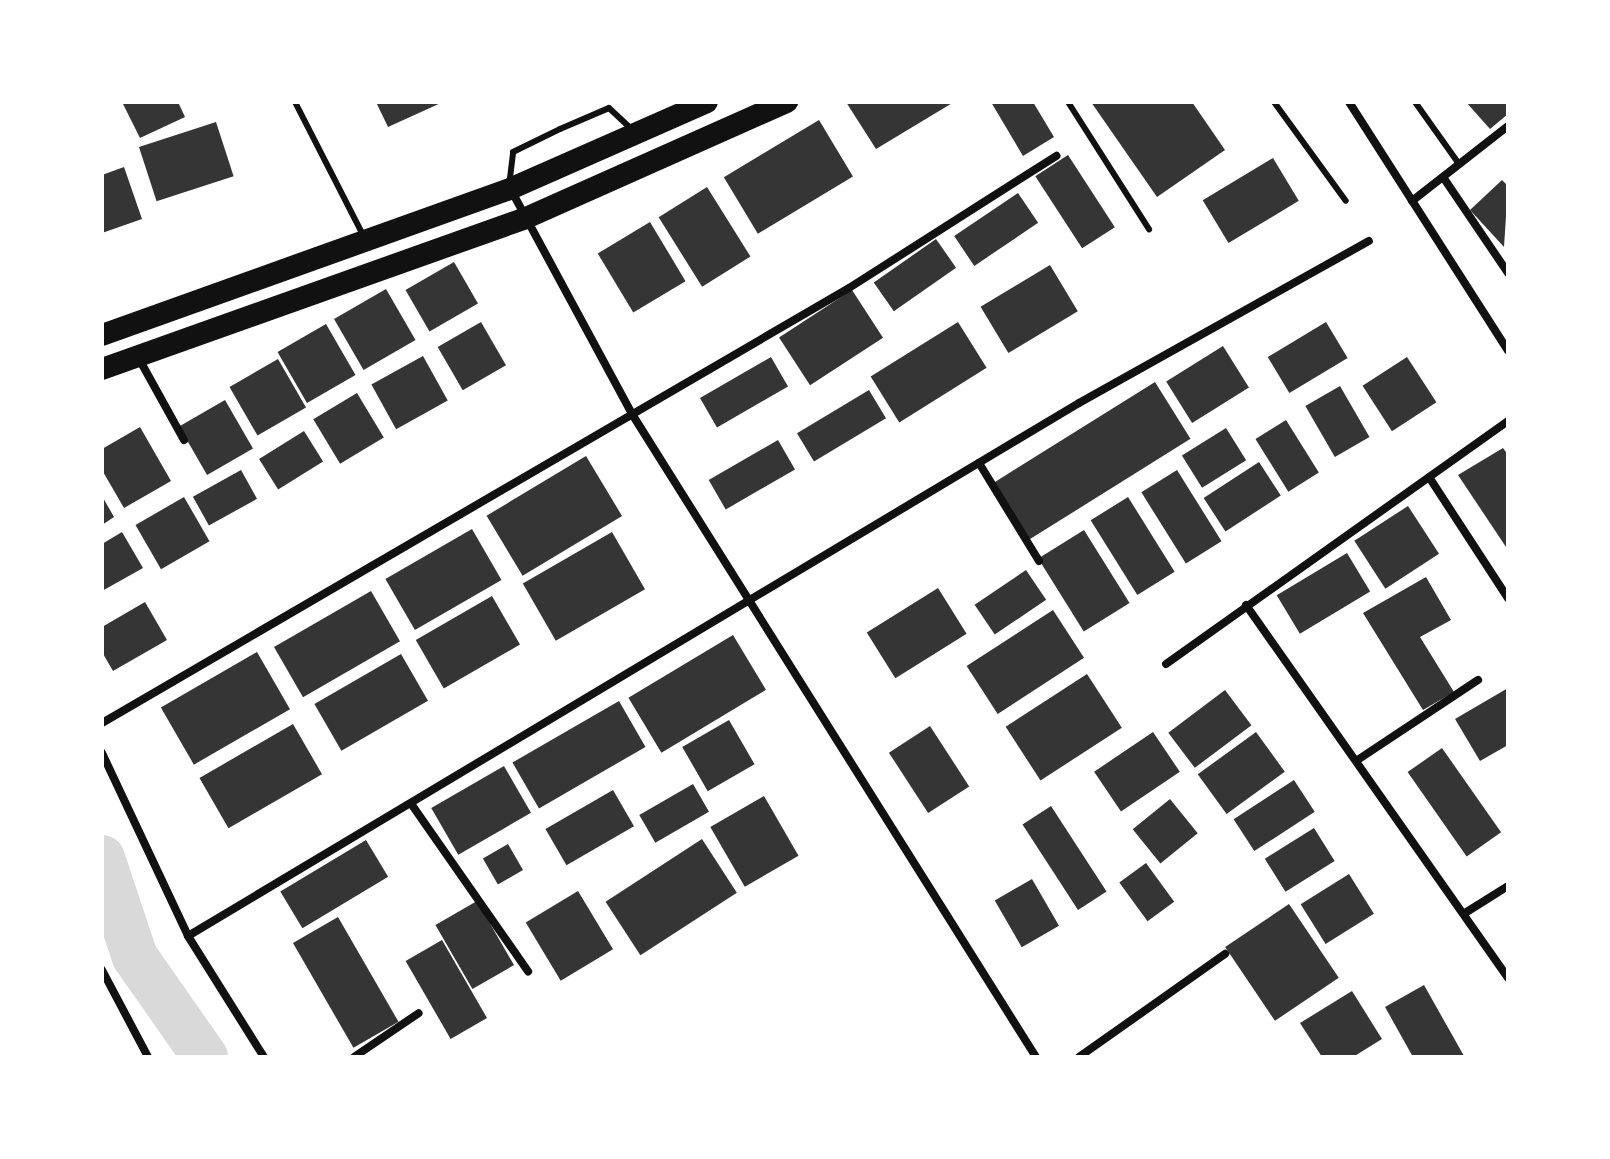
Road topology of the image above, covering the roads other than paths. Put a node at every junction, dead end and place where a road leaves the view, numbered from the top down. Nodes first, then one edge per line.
1 (295, 102) edge
2 (707, 102) edge
3 (787, 102) edge
4 (1068, 102) edge
5 (1274, 102) edge
6 (1349, 102) edge
7 (1415, 102) edge
8 (1508, 126) edge
9 (635, 134) junction
10 (1056, 156) dead end
11 (1459, 164) junction
12 (1443, 177) junction
13 (510, 189) junction
14 (1346, 201) dead end
15 (1412, 201) junction
16 (526, 218) junction
17 (1149, 229) dead end
18 (365, 240) junction
19 (1369, 241) dead end
20 (1508, 273) edge
21 (102, 335) edge
22 (1508, 351) edge
23 (138, 356) junction
24 (102, 369) edge
25 (632, 414) junction
26 (1508, 421) edge
27 (184, 440) dead end
28 (979, 463) junction
29 (1429, 477) junction
30 (1039, 561) dead end
31 (1508, 598) edge
32 (748, 601) junction
33 (1246, 605) junction
34 (1166, 664) dead end
35 (1478, 680) dead end
36 (102, 723) edge
37 (102, 753) edge
38 (1359, 759) junction
39 (412, 805) junction
40 (1508, 886) edge
41 (1465, 913) junction
42 (188, 936) junction
43 (1225, 954) dead end
44 (102, 970) edge
45 (528, 971) dead end
46 (1508, 978) edge
47 (419, 1013) dead end
48 (148, 1057) edge
49 (264, 1057) edge
50 (354, 1057) edge
51 (1036, 1057) edge
52 (1079, 1057) edge

1 - 18 lane
2 - 9 highway
3 - 16 highway
4 - 17 lane
5 - 14 lane
6 - 15 street
7 - 11 lane
8 - 11 street
9 - 13 highway
9 - 13 lane
10 - 25 street
11 - 12 street
12 - 15 street
12 - 20 street
13 - 16 street
13 - 18 highway
15 - 22 street
16 - 23 highway
16 - 25 street
18 - 21 highway
19 - 28 street
23 - 24 highway
23 - 27 street
25 - 32 street
25 - 36 street
26 - 29 street
28 - 30 street
28 - 32 street
29 - 31 street
29 - 33 street
32 - 39 street
32 - 51 street
33 - 34 street
33 - 38 street
35 - 38 street
37 - 42 street
38 - 41 street
39 - 42 street
39 - 45 street
40 - 41 street
41 - 46 street
42 - 49 street
43 - 52 street
44 - 48 street
47 - 50 street

